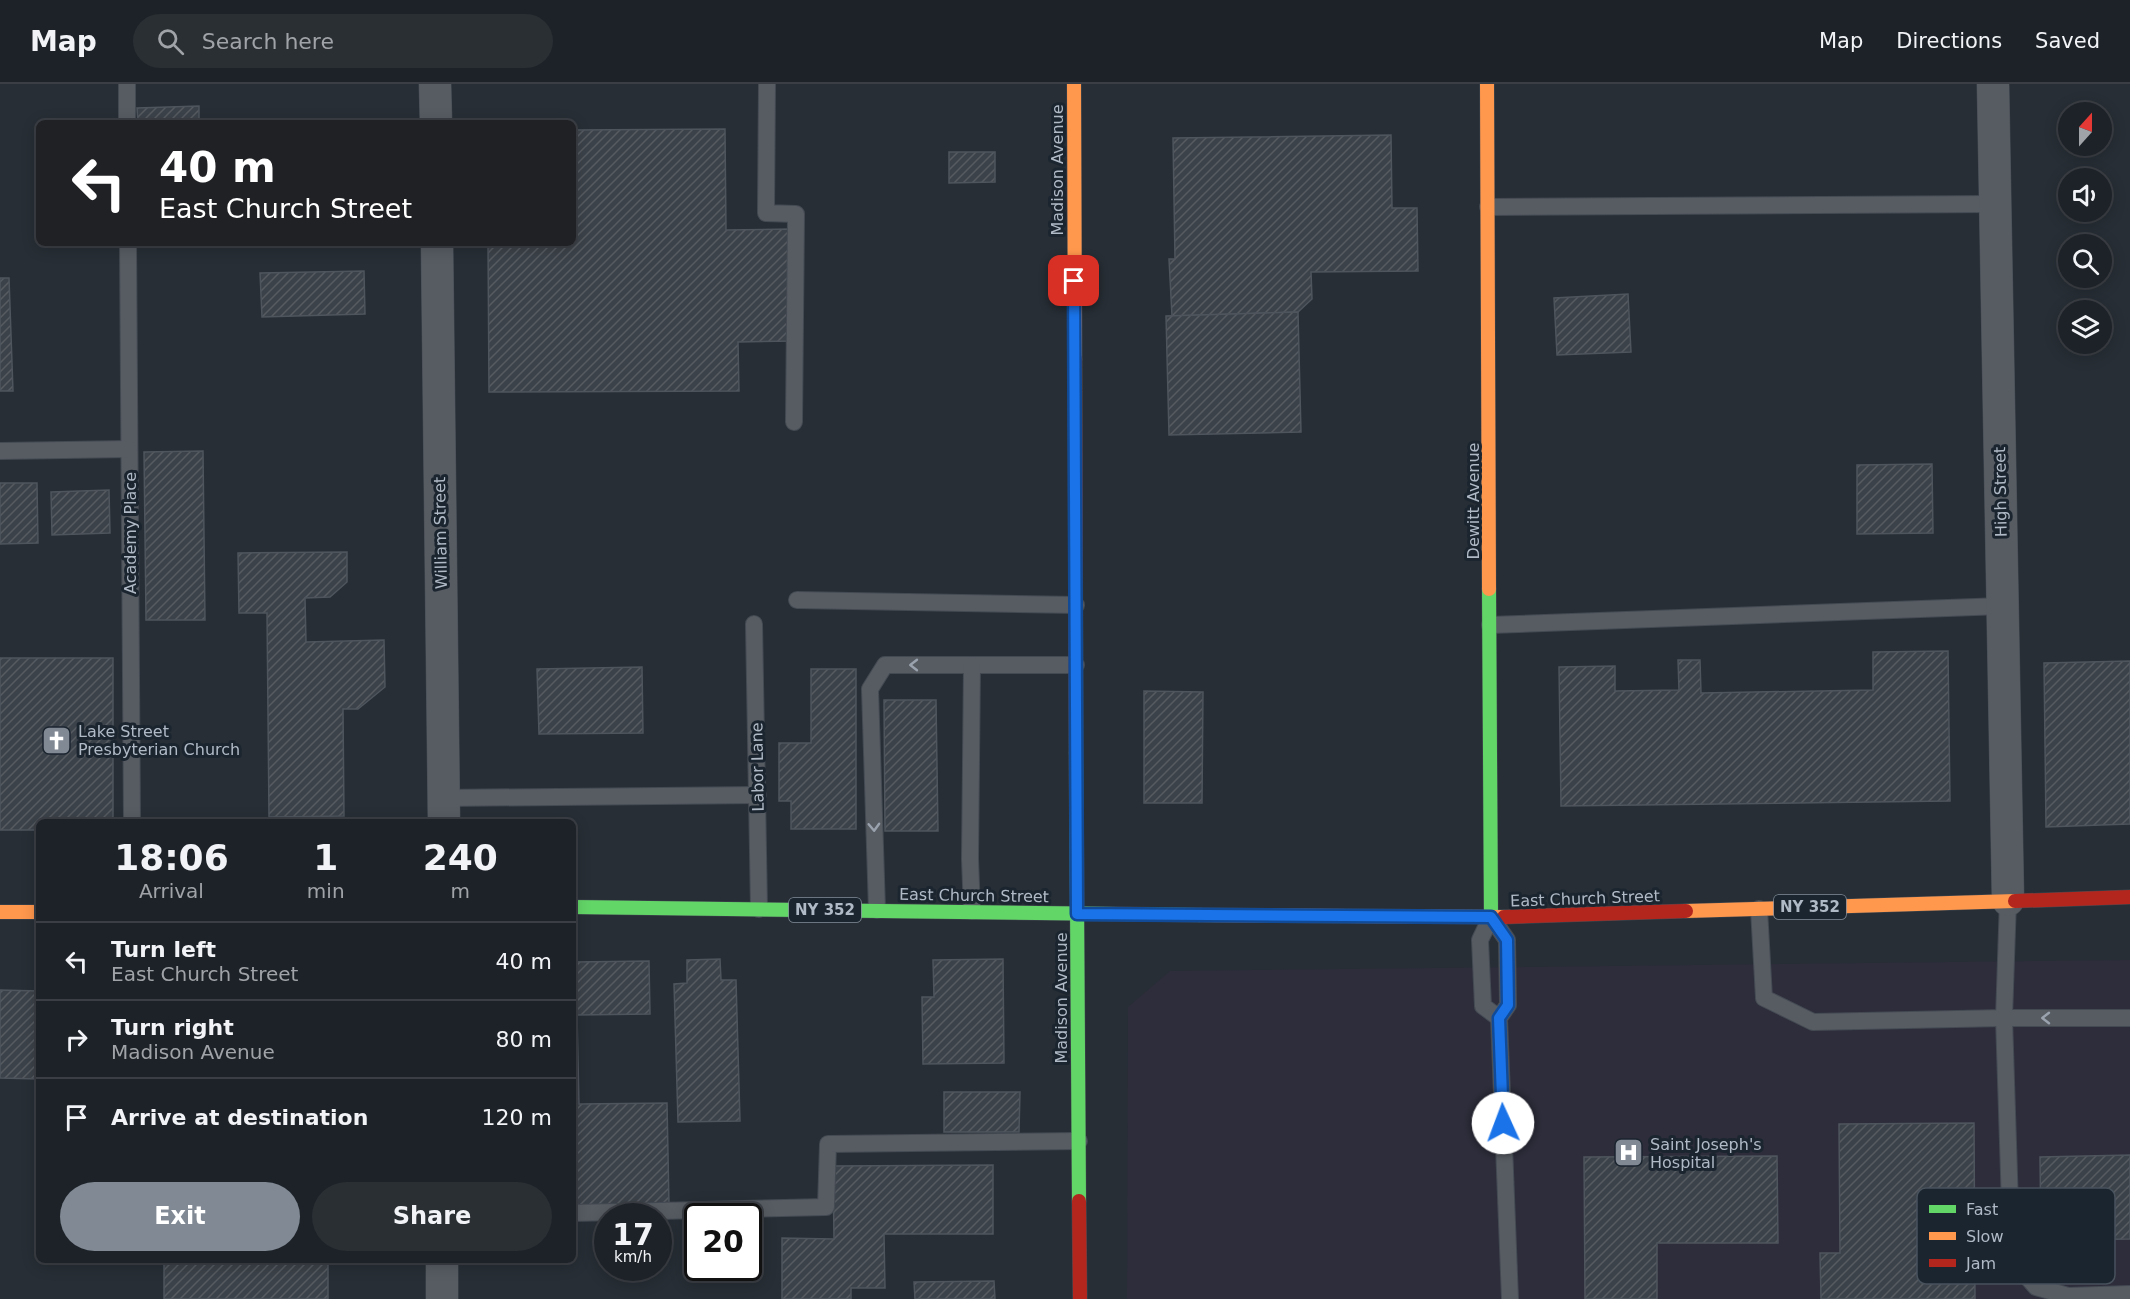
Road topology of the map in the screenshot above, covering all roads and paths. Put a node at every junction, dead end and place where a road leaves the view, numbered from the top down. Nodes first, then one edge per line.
1 (127, 84) edge
2 (435, 84) edge
3 (767, 84) edge
4 (1074, 84) edge
5 (1487, 84) edge
6 (1993, 84) edge
7 (127, 120) edge
8 (436, 120) edge
9 (1995, 204) junction
10 (1488, 207) junction
11 (128, 246) edge
12 (437, 246) edge
13 (794, 422) dead end
14 (129, 449) junction
15 (0, 452) edge
16 (797, 600) dead end
17 (1076, 605) junction
18 (2002, 606) junction
19 (754, 624) dead end
20 (1490, 625) junction
21 (972, 665) junction
22 (1076, 665) junction
23 (758, 795) junction
24 (444, 810) edge
25 (132, 819) edge
26 (2130, 897) edge
27 (2008, 900) junction
28 (576, 907) edge
29 (759, 909) junction
30 (1759, 909) junction
31 (877, 910) junction
32 (972, 911) junction
33 (0, 912) edge
34 (36, 912) edge
35 (1077, 914) junction
36 (1491, 917) junction
37 (1499, 1018) junction
38 (2004, 1018) junction
39 (2130, 1018) edge
40 (1079, 1141) junction
41 (2009, 1188) edge
42 (576, 1214) edge
43 (442, 1263) edge
44 (2034, 1284) edge
45 (2130, 1294) edge
46 (442, 1299) edge
47 (1080, 1299) edge
48 (1510, 1299) edge

1 - 7 lane
2 - 8 street
3 - 13 lane
4 - 17 main road, Madison Avenue
5 - 10 main road, Dewitt Avenue
6 - 9 street, High Street
9 - 10 lane
9 - 18 street, High Street
10 - 20 main road, Dewitt Avenue
11 - 14 lane, Academy Place
12 - 24 street, William Street
14 - 15 lane
14 - 25 lane, Academy Place
16 - 17 lane
17 - 22 main road, Madison Avenue
18 - 20 lane
18 - 27 street, High Street
19 - 23 lane, Labor Lane
20 - 36 main road, Dewitt Avenue
21 - 22 lane
21 -> 31 lane
21 - 32 lane
22 - 35 main road, Madison Avenue
23 - 24 lane
23 - 29 lane, Labor Lane
26 - 27 main road, East Church Street / NY 352
27 - 30 main road, East Church Street / NY 352
27 - 38 lane
28 - 29 main road, East Church Street / NY 352
29 - 31 main road, East Church Street / NY 352
30 - 36 main road, East Church Street / NY 352
30 - 38 lane
31 - 32 main road, East Church Street / NY 352
32 - 35 main road, East Church Street / NY 352
33 - 34 main road
35 - 36 main road, East Church Street / NY 352
35 - 40 main road, Madison Avenue
36 - 37 lane
36 - 37 lane
37 - 48 lane
39 -> 38 lane
38 - 41 lane
40 - 42 lane
40 - 47 main road, Madison Avenue
43 - 46 street
44 - 45 lane

